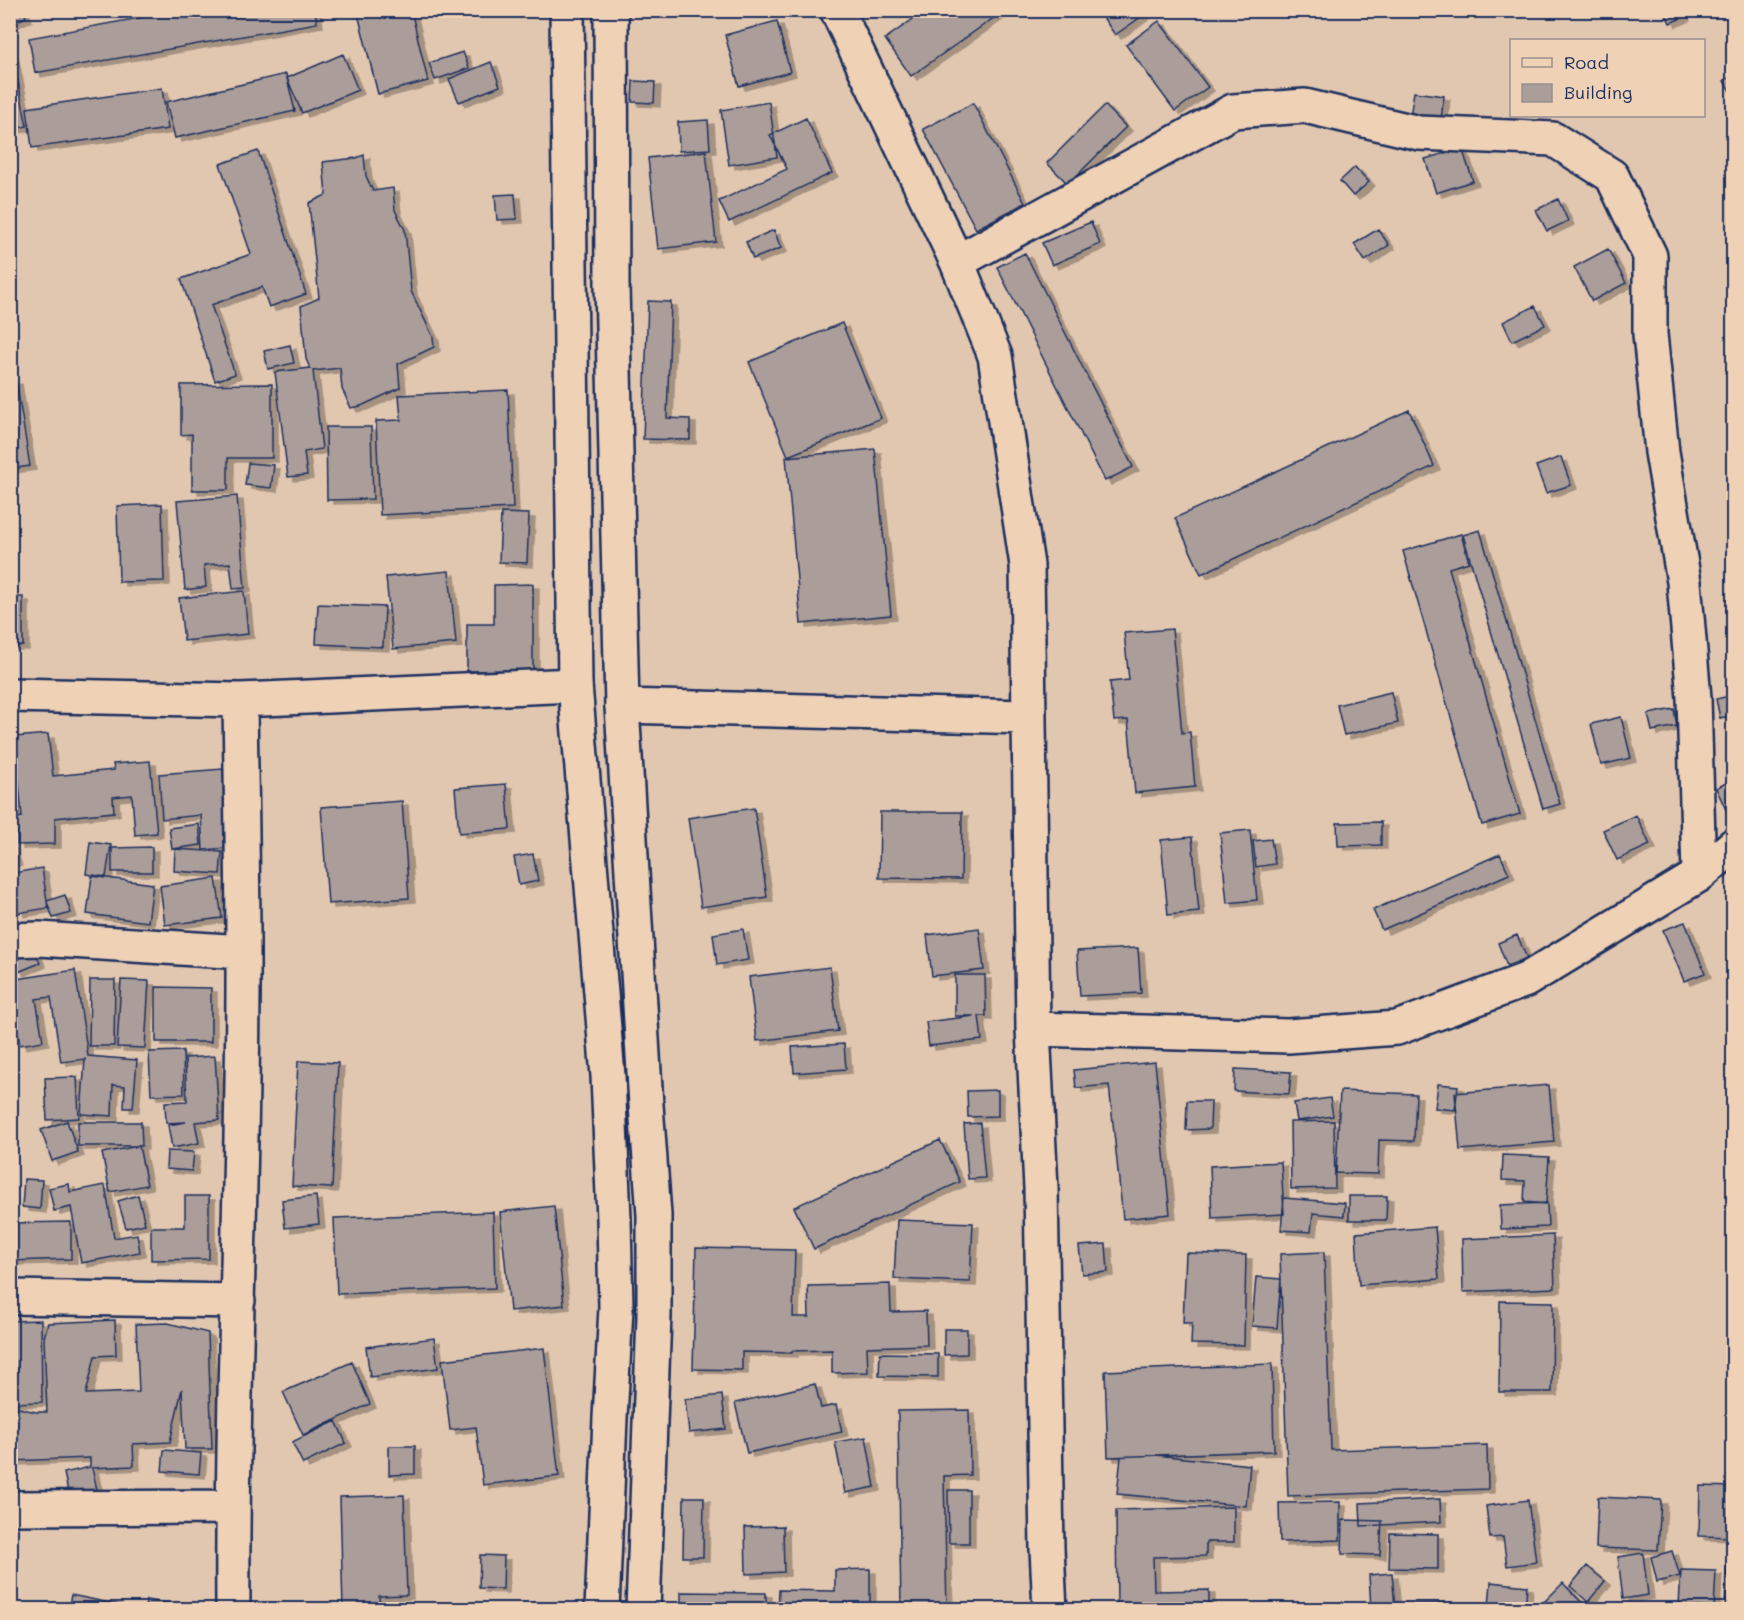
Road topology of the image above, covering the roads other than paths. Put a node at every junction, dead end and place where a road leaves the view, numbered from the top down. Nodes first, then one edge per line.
1 (567, 10) edge
2 (611, 10) edge
3 (837, 10) edge
4 (957, 262) junction
5 (575, 685) junction
6 (10, 695) edge
7 (240, 700) junction
8 (622, 706) junction
9 (1029, 717) junction
10 (1734, 845) edge
11 (1699, 875) junction
12 (10, 940) edge
13 (243, 951) junction
14 (1033, 1029) junction
15 (10, 1297) edge
16 (238, 1301) junction
17 (608, 1460) junction
18 (649, 1466) junction
19 (232, 1507) junction
20 (10, 1508) edge
21 (234, 1610) edge
22 (603, 1610) edge
23 (643, 1610) edge
24 (1050, 1610) edge

1 - 5 street
2 - 8 street
3 - 4 street
4 - 9 street
4 - 11 street
5 - 7 street
5 - 17 street
6 - 7 street
7 - 13 street
8 - 9 street
8 - 18 street
9 - 14 street
10 - 11 street
11 - 14 street
12 - 13 street
13 - 16 street
14 - 24 street
15 - 16 street
16 - 19 street
17 - 18 street
17 - 22 street
18 - 23 street
19 - 20 street
19 - 21 street

